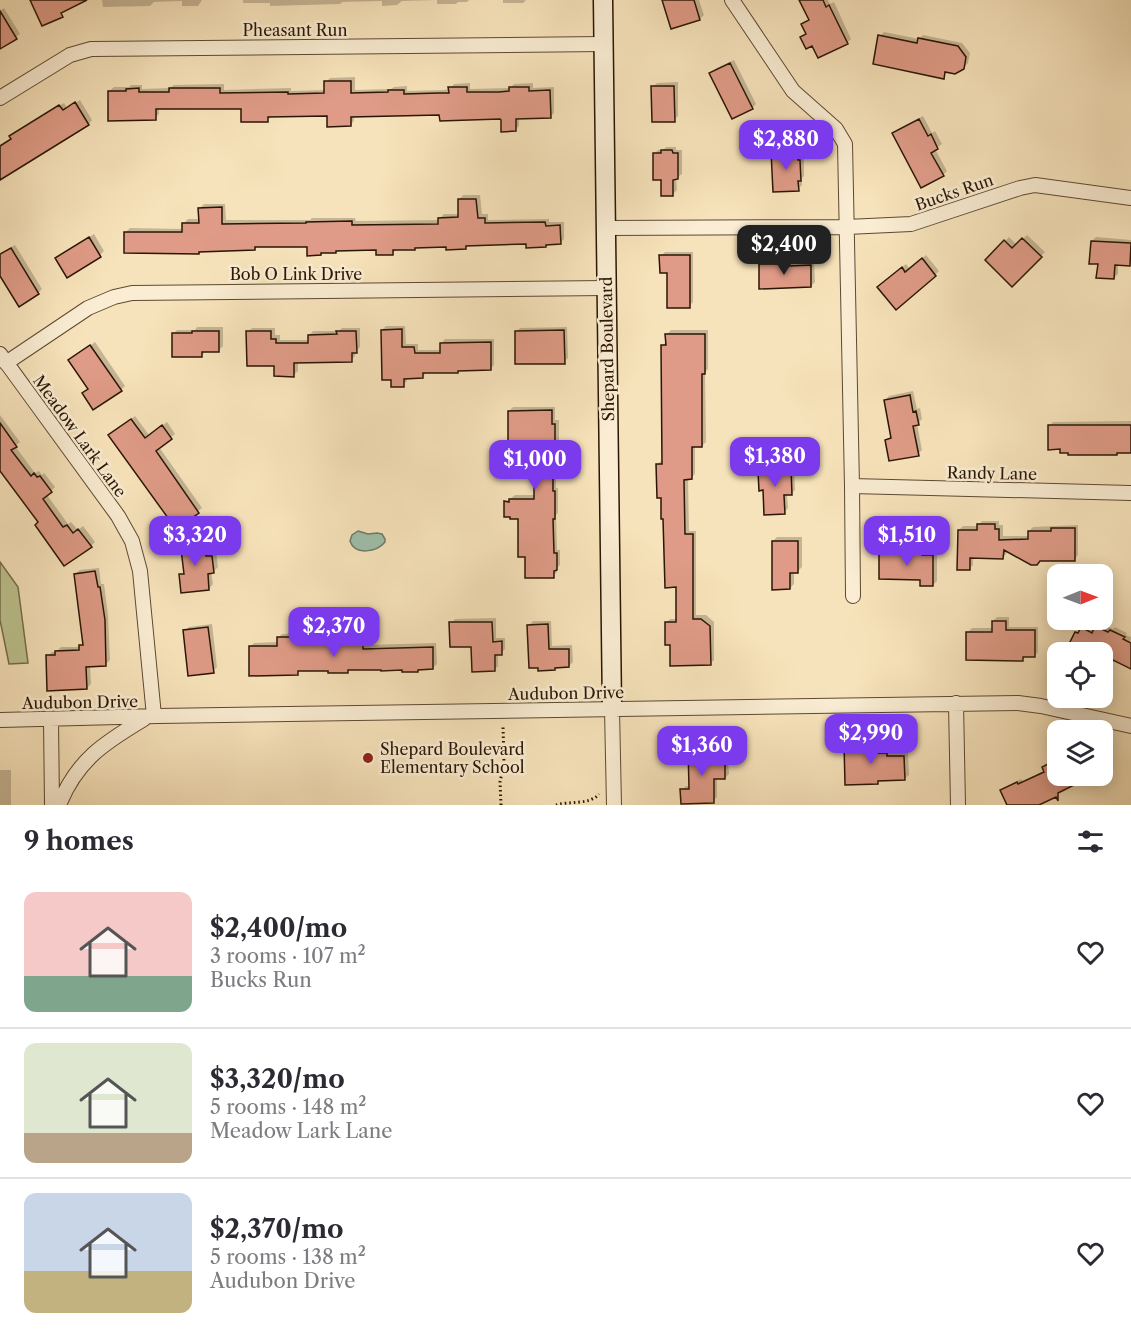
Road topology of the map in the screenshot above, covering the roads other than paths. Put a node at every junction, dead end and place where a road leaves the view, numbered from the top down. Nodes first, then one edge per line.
1 (603, 0) edge
2 (732, 0) edge
3 (603, 44) junction
4 (0, 98) edge
5 (1131, 198) edge
6 (847, 227) junction
7 (606, 228) junction
8 (606, 288) junction
9 (3, 359) edge
10 (852, 486) junction
11 (1131, 493) edge
12 (853, 596) dead end
13 (956, 703) junction
14 (612, 709) junction
15 (150, 717) junction
16 (0, 720) edge
17 (51, 720) junction
18 (1131, 726) edge
19 (52, 805) edge
20 (59, 805) edge
21 (614, 805) edge
22 (958, 805) edge

1 - 3 street, Shepard Boulevard
2 - 6 street
3 - 4 street, Pheasant Run
3 - 7 street, Shepard Boulevard
5 - 6 street, Bucks Run
6 - 7 street, Bucks Run
6 - 10 street
7 - 8 street, Shepard Boulevard
8 - 9 street, Bob O Link Drive
8 - 14 street, Shepard Boulevard
9 - 15 street, Meadow Lark Lane
10 - 11 street, Randy Lane
10 - 12 street
13 - 14 street, Audubon Drive
13 - 18 street, Audubon Drive
13 - 22 street
14 - 15 street, Audubon Drive
14 - 21 street, Shepard Boulevard
15 - 17 street, Audubon Drive
15 - 20 street
16 - 17 street, Audubon Drive
17 - 19 street

